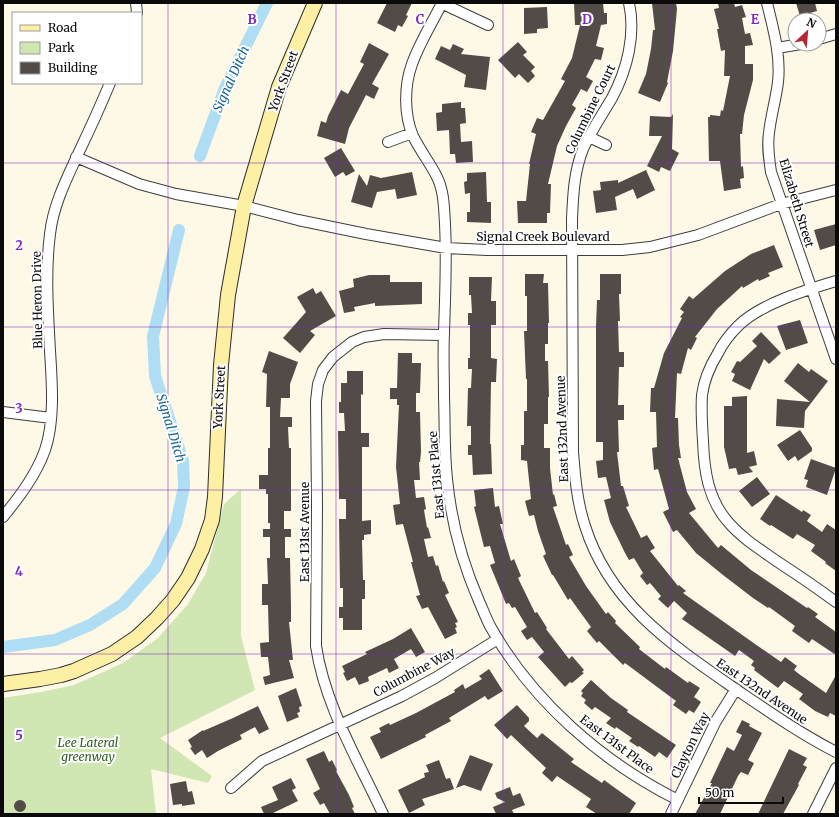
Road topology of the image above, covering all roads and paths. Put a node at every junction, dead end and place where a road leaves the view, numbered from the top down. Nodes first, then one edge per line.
1 (315, 3) edge
2 (442, 3) edge
3 (629, 3) edge
4 (767, 3) edge
5 (488, 25) dead end
6 (787, 46) edge
7 (777, 48) junction
8 (110, 84) edge
9 (412, 133) junction
10 (589, 137) junction
11 (388, 142) dead end
12 (606, 144) dead end
13 (76, 157) junction
14 (836, 190) edge
15 (781, 204) junction
16 (244, 206) junction
17 (446, 248) junction
18 (573, 250) junction
19 (836, 281) edge
20 (811, 289) junction
21 (444, 335) junction
22 (836, 359) edge
23 (3, 412) edge
24 (51, 418) junction
25 (3, 516) edge
26 (836, 602) edge
27 (498, 639) junction
28 (3, 684) edge
29 (736, 689) junction
30 (340, 724) junction
31 (836, 752) edge
32 (836, 768) edge
33 (231, 788) dead end
34 (678, 800) junction
35 (383, 814) edge
36 (671, 814) edge
37 (813, 814) edge

1 - 16 street, York Street
2 - 5 street
2 - 9 street, East 131st Place
3 - 10 street, Columbine Court
4 - 7 street, Elizabeth Street
6 - 7 street
7 - 15 street, Elizabeth Street
8 - 13 street, Blue Heron Drive
9 - 11 street
9 - 17 street, East 131st Place
10 - 12 street
10 - 18 street, Columbine Court
13 - 16 street, Signal Creek Boulevard
13 - 24 street, Blue Heron Drive
14 - 15 street, Signal Creek Boulevard
15 - 18 street, Signal Creek Boulevard
15 - 20 street, Elizabeth Street
16 - 17 street, Signal Creek Boulevard
16 - 28 street, York Street
17 - 18 street, Signal Creek Boulevard
17 - 21 street, East 131st Place
18 - 29 street, East 132nd Avenue
19 - 20 street
20 - 22 street, Elizabeth Street
20 - 26 street
21 - 27 street, East 131st Place
21 - 30 street, East 131st Avenue
23 - 24 street
24 - 25 street, Blue Heron Drive
27 - 30 street, Columbine Way
27 - 34 street, East 131st Place
29 - 31 street, East 132nd Avenue
29 - 34 street, Clayton Way
30 - 33 street, Columbine Way
30 - 35 street, East 131st Avenue
32 - 37 street
34 - 36 street, Clayton Way

